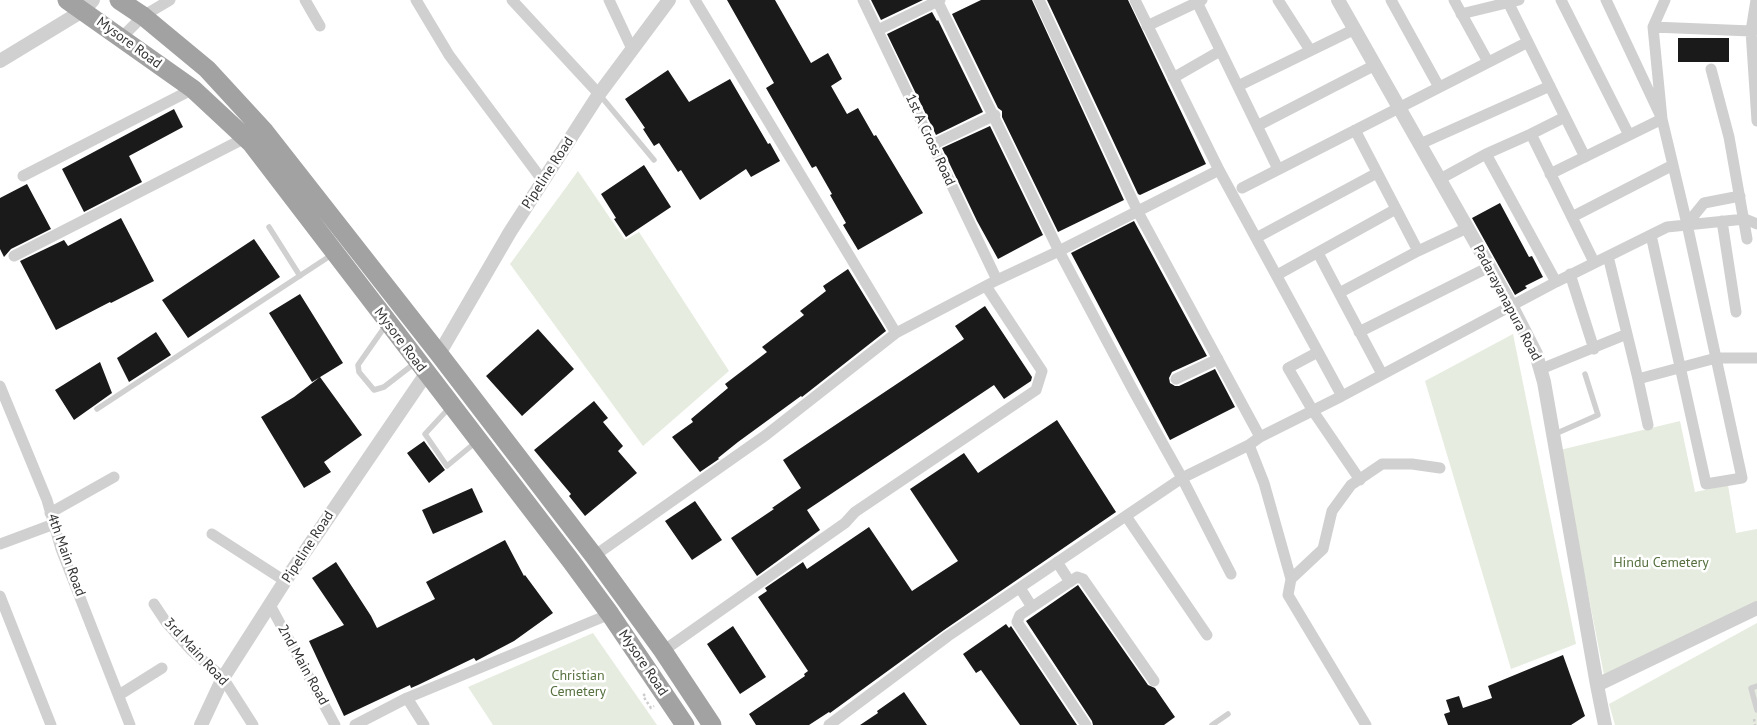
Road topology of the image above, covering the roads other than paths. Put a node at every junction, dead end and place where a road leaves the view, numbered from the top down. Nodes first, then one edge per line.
1 (67, 0) edge
2 (119, 0) edge
3 (170, 0) edge
4 (305, 0) edge
5 (416, 0) edge
6 (512, 0) edge
7 (609, 0) edge
8 (669, 0) edge
9 (695, 0) edge
10 (863, 0) edge
11 (938, 0) edge
12 (1039, 0) edge
13 (1135, 0) edge
14 (1278, 0) edge
15 (1338, 0) edge
16 (1391, 0) edge
17 (1454, 0) edge
18 (1561, 0) edge
19 (1606, 0) edge
20 (1665, 0) edge
21 (1756, 0) edge
22 (1198, 1) edge
23 (1514, 1) edge
24 (88, 5) edge
25 (1462, 14) junction
26 (143, 16) junction
27 (320, 26) dead end
28 (1147, 26) junction
29 (1653, 26) junction
30 (1355, 29) junction
31 (878, 30) junction
32 (1754, 31) edge
33 (121, 38) junction
34 (1528, 42) junction
35 (632, 50) junction
36 (1310, 50) junction
37 (1220, 51) junction
38 (0, 61) edge
39 (1488, 62) junction
40 (1375, 64) junction
41 (1711, 69) dead end
42 (1173, 78) junction
43 (1238, 86) junction
44 (1550, 86) junction
45 (1439, 87) junction
46 (193, 89) junction
47 (598, 94) junction
48 (1399, 108) junction
49 (995, 116) junction
50 (1566, 117) junction
51 (1662, 119) junction
52 (1757, 121) edge
53 (1257, 126) junction
54 (1354, 130) junction
55 (1531, 134) junction
56 (1629, 135) junction
57 (245, 138) junction
58 (1420, 144) junction
59 (932, 145) junction
60 (1486, 154) junction
61 (1585, 157) junction
62 (654, 160) dead end
63 (1673, 165) junction
64 (1278, 169) junction
65 (1219, 170) junction
66 (1377, 172) junction
67 (1550, 174) junction
68 (23, 176) dead end
69 (1440, 179) junction
70 (543, 181) junction
71 (1242, 188) dead end
72 (1740, 196) junction
73 (1396, 210) junction
74 (1138, 212) junction
75 (1572, 217) junction
76 (1745, 219) junction
77 (1722, 221) junction
78 (1687, 224) junction
79 (1757, 224) edge
80 (269, 227) dead end
81 (1467, 228) junction
82 (1651, 234) junction
83 (1256, 238) junction
84 (1747, 238) dead end
85 (1060, 251) junction
86 (1418, 251) junction
87 (335, 253) junction
88 (1318, 253) junction
89 (14, 256) dead end
90 (1608, 256) junction
91 (1594, 262) junction
92 (1489, 267) junction
93 (1570, 274) junction
94 (300, 276) junction
95 (1277, 276) junction
96 (997, 280) junction
97 (1556, 282) junction
98 (986, 286) junction
99 (1339, 293) junction
100 (1511, 305) junction
101 (1736, 312) dead end
102 (387, 323) junction
103 (1359, 332) junction
104 (896, 333) junction
105 (1627, 334) junction
106 (1594, 349) junction
107 (1318, 352) junction
108 (439, 354) junction
109 (1716, 358) junction
110 (1757, 358) edge
111 (1218, 359) junction
112 (1679, 367) junction
113 (421, 368) junction
114 (1541, 369) junction
115 (1382, 374) junction
116 (1585, 374) dead end
117 (1176, 379) dead end
118 (1638, 379) junction
119 (0, 386) edge
120 (1342, 396) junction
121 (451, 406) junction
122 (97, 409) dead end
123 (1313, 410) junction
124 (1648, 425) dead end
125 (1553, 435) junction
126 (1260, 437) junction
127 (477, 440) junction
128 (1249, 445) junction
129 (1440, 468) dead end
130 (114, 477) dead end
131 (1182, 478) junction
132 (1360, 480) junction
133 (1126, 516) junction
134 (52, 518) junction
135 (212, 534) dead end
136 (0, 544) edge
137 (594, 556) junction
138 (1058, 562) junction
139 (1230, 574) dead end
140 (1291, 580) junction
141 (285, 581) junction
142 (1070, 582) junction
143 (1020, 588) junction
144 (0, 596) edge
145 (154, 604) dead end
146 (270, 606) junction
147 (1032, 607) junction
148 (1757, 608) edge
149 (610, 614) junction
150 (1207, 635) dead end
151 (663, 651) junction
152 (162, 668) dead end
153 (223, 678) junction
154 (1154, 681) dead end
155 (1597, 685) junction
156 (1757, 686) edge
157 (119, 695) junction
158 (407, 698) junction
159 (1757, 710) edge
160 (1228, 714) dead end
161 (51, 725) edge
162 (130, 725) edge
163 (201, 725) edge
164 (254, 725) edge
165 (335, 725) edge
166 (355, 725) edge
167 (424, 725) edge
168 (685, 725) edge
169 (712, 725) edge
170 (828, 725) edge
171 (1086, 725) edge
172 (1212, 725) edge
173 (1366, 725) edge
174 (1605, 725) edge

1 - 24 highway, Mysore Road
2 - 26 highway, Mysore Road
3 - 26 street
4 - 27 street
5 - 70 street
6 - 47 street
7 - 35 street
8 - 35 street, Pipeline Road
9 - 104 street
10 - 31 street, 1st A Cross Road
11 - 31 street
11 - 49 street
12 - 74 street
13 - 28 street
14 - 36 street
15 - 30 street, Padarayanapura Road
16 - 45 street
17 - 25 street
18 - 56 street
19 - 51 street
20 - 29 street
21 - 32 street
22 - 28 street
22 - 37 street
23 - 25 street
23 - 34 street
24 - 33 highway, Mysore Road
24 - 38 street
25 - 39 street
26 - 33 street
26 - 108 highway, Mysore Road
28 - 42 street
29 - 32 street
29 - 51 street
30 - 36 street
30 - 40 street, Padarayanapura Road
31 - 59 street, 1st A Cross Road
32 - 52 street
33 - 46 highway, Mysore Road
34 - 39 street
34 - 44 street
35 - 47 street, Pipeline Road
36 - 43 street
37 - 42 street
37 - 43 street
39 - 45 street
40 - 48 street, Padarayanapura Road
40 - 53 street
41 - 72 street
42 - 65 street
43 - 53 street
44 - 50 street
44 - 58 street
45 - 48 street
46 - 57 highway, Mysore Road
46 - 68 street
47 - 62 lane
47 - 70 street, Pipeline Road
48 - 54 street
48 - 58 street, Padarayanapura Road
49 - 59 street
49 - 85 street
50 - 55 street
50 - 61 street
51 - 56 street
51 - 63 street
53 - 64 street
54 - 64 street
54 - 66 street
55 - 60 street
55 - 67 street
56 - 61 street
57 - 87 highway, Mysore Road
57 - 89 street
58 - 69 street, Padarayanapura Road
59 - 96 street, 1st A Cross Road
60 - 69 street
60 - 97 street
61 - 67 street
63 - 75 street
63 - 78 street
64 - 71 street
65 - 74 street
65 - 83 street
66 - 73 street
66 - 83 street
67 - 75 street
69 - 81 street, Padarayanapura Road
70 - 108 street, Pipeline Road
72 - 76 street
72 - 78 street
73 - 86 street
73 - 88 street
74 - 85 street
74 - 111 street
75 - 91 street
76 - 77 street
76 - 79 street
76 - 84 street
77 - 78 street
77 - 101 street
78 - 82 street
78 - 109 street
80 - 94 lane
81 - 86 street
81 - 92 street, Padarayanapura Road
82 - 90 street
82 - 112 street
83 - 95 street
85 - 96 street
85 - 131 street
86 - 99 street
87 - 94 lane
87 - 102 highway, Mysore Road
88 - 95 street
88 - 99 street
90 - 91 street
90 - 105 street
91 - 93 street
92 - 100 street, Padarayanapura Road
92 - 103 street
93 - 97 street
93 - 106 street
94 - 122 lane
95 - 107 street
96 - 98 street
97 - 100 street
98 - 104 street
98 - 151 street
99 - 103 street
100 - 114 street, Padarayanapura Road
100 - 115 street
102 - 113 highway, Mysore Road
102 - 113 lane
103 - 115 street
104 - 137 street
105 - 106 street
105 - 118 street
106 - 114 street
107 - 120 street
107 - 123 street
108 - 137 highway, Mysore Road
109 - 110 street
109 - 112 street
109 - 112 street
111 - 117 street
111 - 126 street
112 - 118 street
113 - 121 highway, Mysore Road
113 - 141 street, Pipeline Road
114 - 125 street, Padarayanapura Road
115 - 120 street
116 - 125 lane
118 - 124 street
119 - 134 street, 4th Main Road
120 - 123 street
121 - 127 highway, Mysore Road
121 - 127 lane
123 - 126 street
123 - 132 street
125 - 155 street, Padarayanapura Road
126 - 128 street
127 - 149 highway, Mysore Road
128 - 131 street
128 - 140 street
129 - 132 street
130 - 134 street
131 - 133 street
131 - 139 street
132 - 140 street
133 - 138 street
133 - 150 street
134 - 136 street
134 - 157 street, 4th Main Road
135 - 141 street
137 - 151 highway, Mysore Road
138 - 142 street
138 - 143 street
140 - 173 street
141 - 146 street, Pipeline Road
142 - 147 street
142 - 154 street
143 - 147 street
143 - 170 street
144 - 161 street
145 - 153 street, 3rd Main Road
146 - 153 street, Pipeline Road
146 - 165 street, 2nd Main Road
147 - 171 street
148 - 155 street
149 - 158 street
149 - 168 highway, Mysore Road
151 - 169 highway, Mysore Road
152 - 157 street
153 - 163 street, Pipeline Road
153 - 164 street, 3rd Main Road
155 - 174 street, Padarayanapura Road
156 - 159 lane
157 - 162 street, 4th Main Road
158 - 166 street
158 - 167 street
160 - 172 lane

